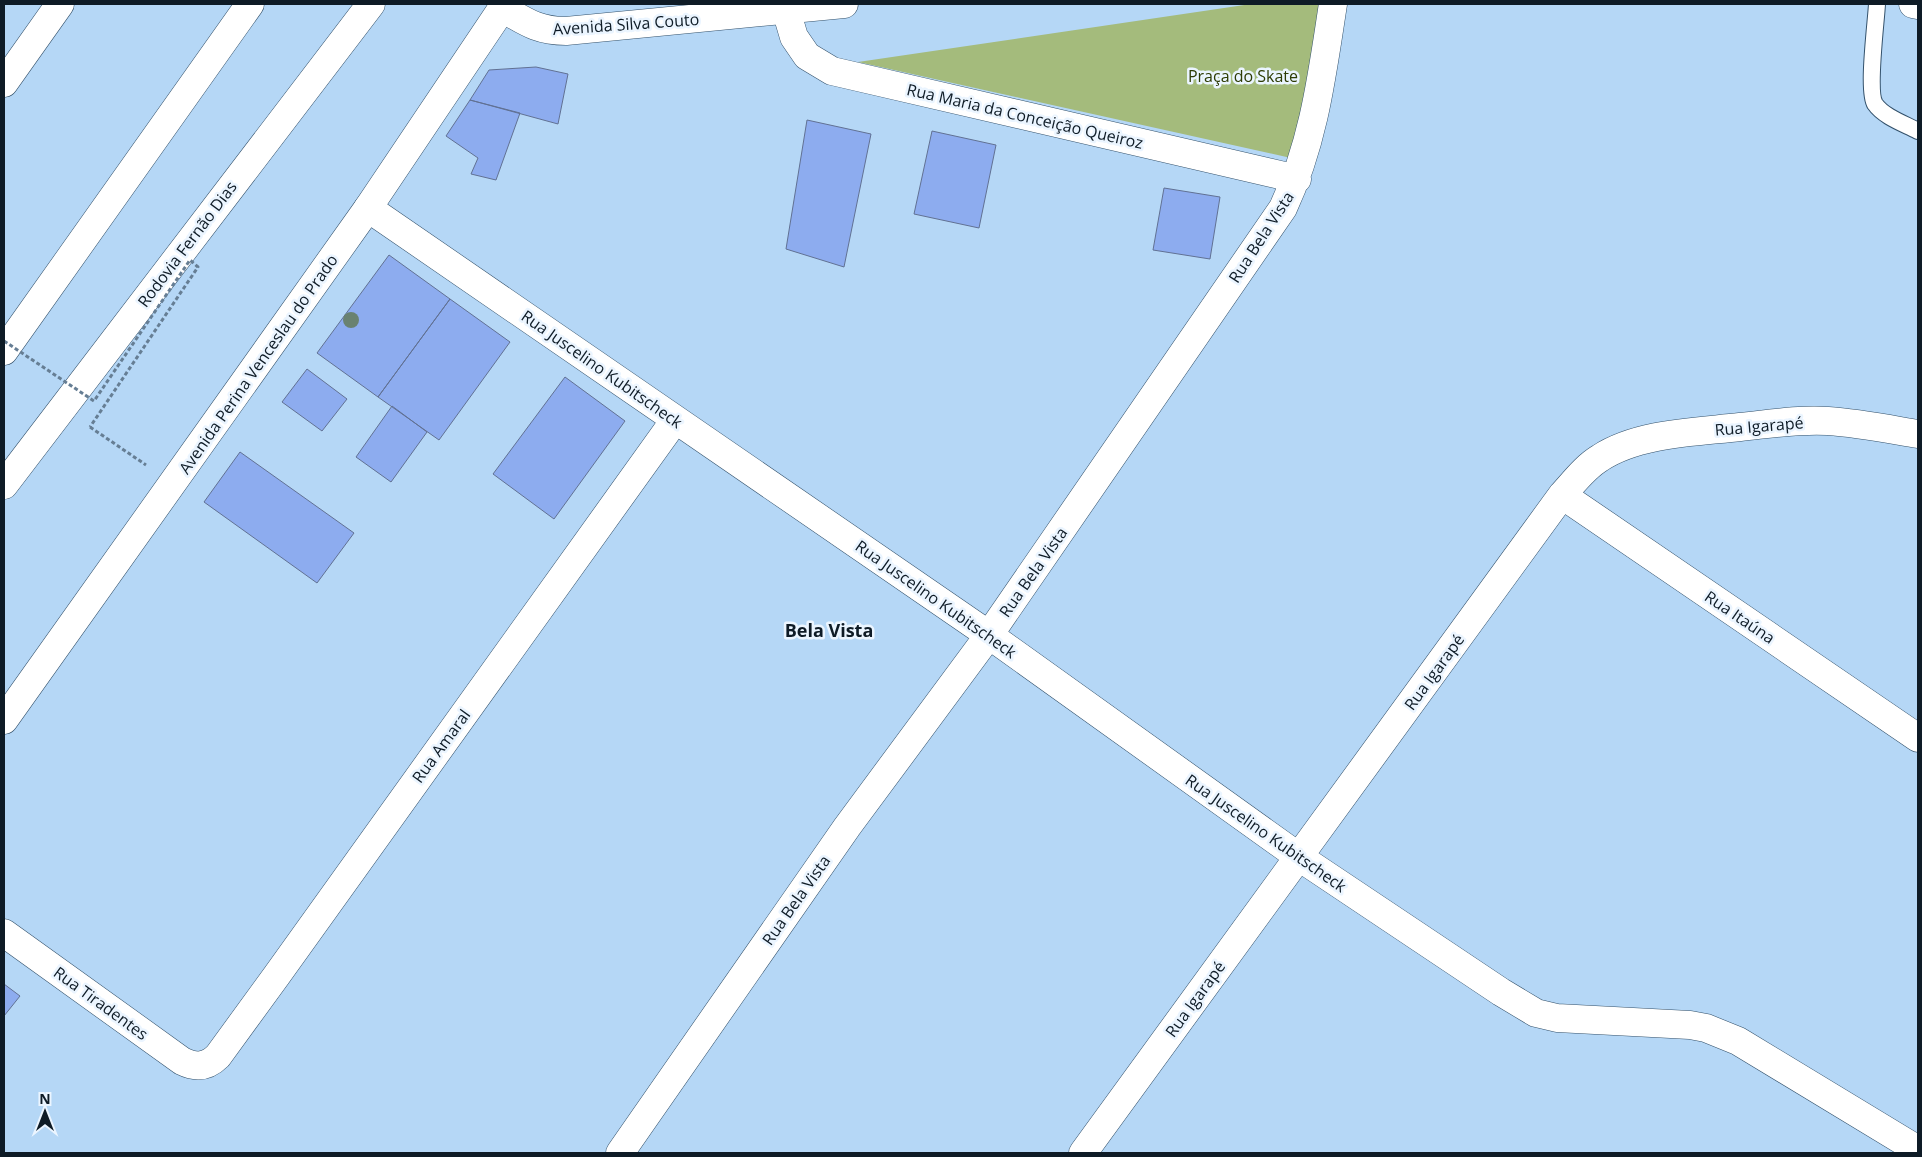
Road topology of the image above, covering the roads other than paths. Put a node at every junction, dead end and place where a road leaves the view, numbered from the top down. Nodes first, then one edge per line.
1 (60, 4) edge
2 (250, 4) edge
3 (371, 4) edge
4 (844, 4) edge
5 (1333, 4) edge
6 (1877, 4) edge
7 (1913, 4) edge
8 (1918, 5) edge
9 (504, 6) edge
10 (786, 10) junction
11 (4, 83) edge
12 (1918, 131) edge
13 (1297, 178) junction
14 (368, 208) junction
15 (4, 351) edge
16 (676, 420) junction
17 (1918, 434) edge
18 (4, 484) edge
19 (1562, 495) junction
20 (989, 635) junction
21 (4, 720) edge
22 (1918, 738) edge
23 (1299, 857) junction
24 (4, 933) edge
25 (201, 1066) joint
26 (1918, 1150) edge
27 (620, 1153) edge
28 (1083, 1153) edge

1 - 11 main road
2 - 15 main road
3 - 18 main road, Rodovia Fernão Dias
4 - 10 main road, Avenida Silva Couto
5 - 13 main road, Rua Bela Vista
6 - 12 lane
7 - 8 main road
9 - 10 main road, Avenida Silva Couto
9 - 14 main road, Avenida Perina Venceslau do Prado
10 - 13 main road, Rua Maria da Conceição Queiroz
13 - 20 main road, Rua Bela Vista
14 - 16 main road, Rua Juscelino Kubitscheck
14 - 21 main road, Avenida Perina Venceslau do Prado
16 - 20 main road, Rua Juscelino Kubitscheck
16 - 25 main road, Rua Amaral
17 - 19 main road, Rua Igarapé
19 - 22 main road, Rua Itaúna
19 - 23 main road, Rua Igarapé
20 - 23 main road, Rua Juscelino Kubitscheck
20 - 27 main road, Rua Bela Vista
23 - 26 main road, Rua Juscelino Kubitscheck
23 - 28 main road, Rua Igarapé
24 - 25 main road, Rua Tiradentes

